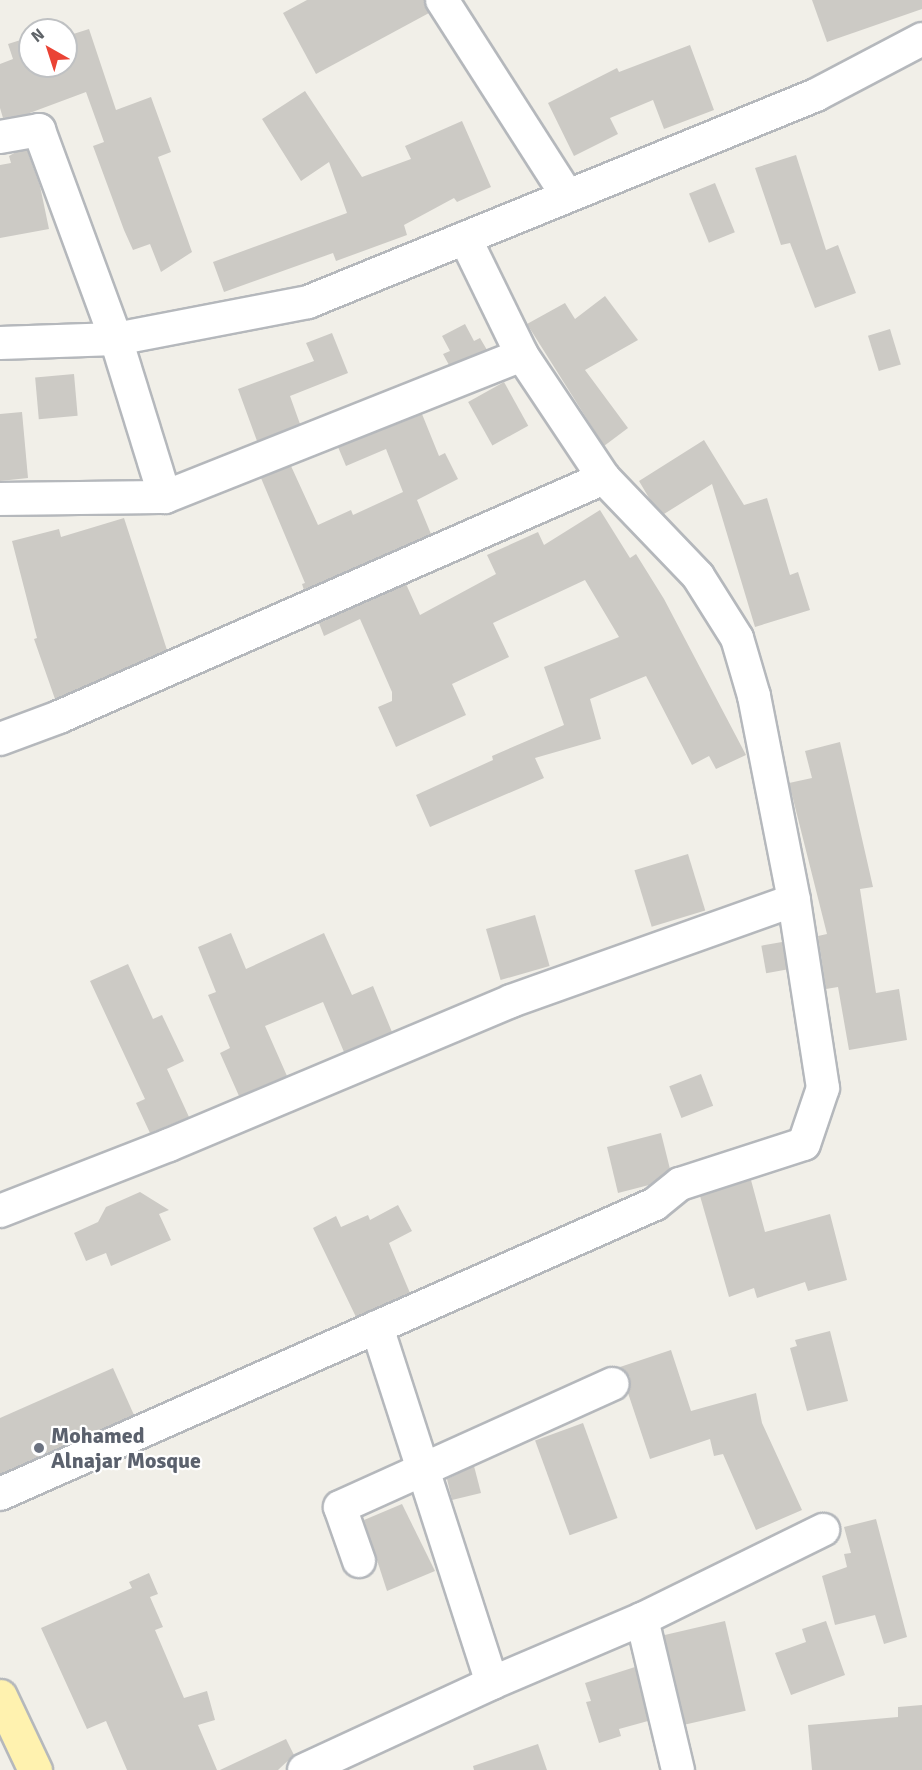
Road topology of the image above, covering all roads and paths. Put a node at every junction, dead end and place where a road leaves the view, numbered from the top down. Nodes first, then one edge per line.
1 (442, 0) edge
2 (922, 39) edge
3 (0, 137) edge
4 (566, 194) junction
5 (465, 238) junction
6 (116, 339) junction
7 (0, 342) edge
8 (522, 355) junction
9 (604, 478) junction
10 (165, 497) junction
11 (0, 499) edge
12 (0, 739) edge
13 (794, 900) junction
14 (0, 1211) edge
15 (377, 1327) junction
16 (613, 1384) dead end
17 (421, 1468) junction
18 (0, 1494) edge
19 (823, 1530) dead end
20 (359, 1561) dead end
21 (642, 1619) junction
22 (492, 1683) junction
23 (3, 1708) edge
24 (35, 1770) edge
25 (304, 1770) edge
26 (678, 1770) edge

1 - 4 street
2 - 4 street
3 - 6 street
4 - 5 street
5 - 6 street
5 - 8 street
6 - 7 street
6 - 10 street
8 - 9 street
8 - 10 street
9 - 12 street
9 - 13 street
10 - 11 street
13 - 14 street
13 - 15 street
15 - 17 street
15 - 18 street
16 - 17 street
17 - 20 street
17 - 22 street
19 - 21 street
21 - 22 street
21 - 26 street
22 - 25 street
23 - 24 main road

